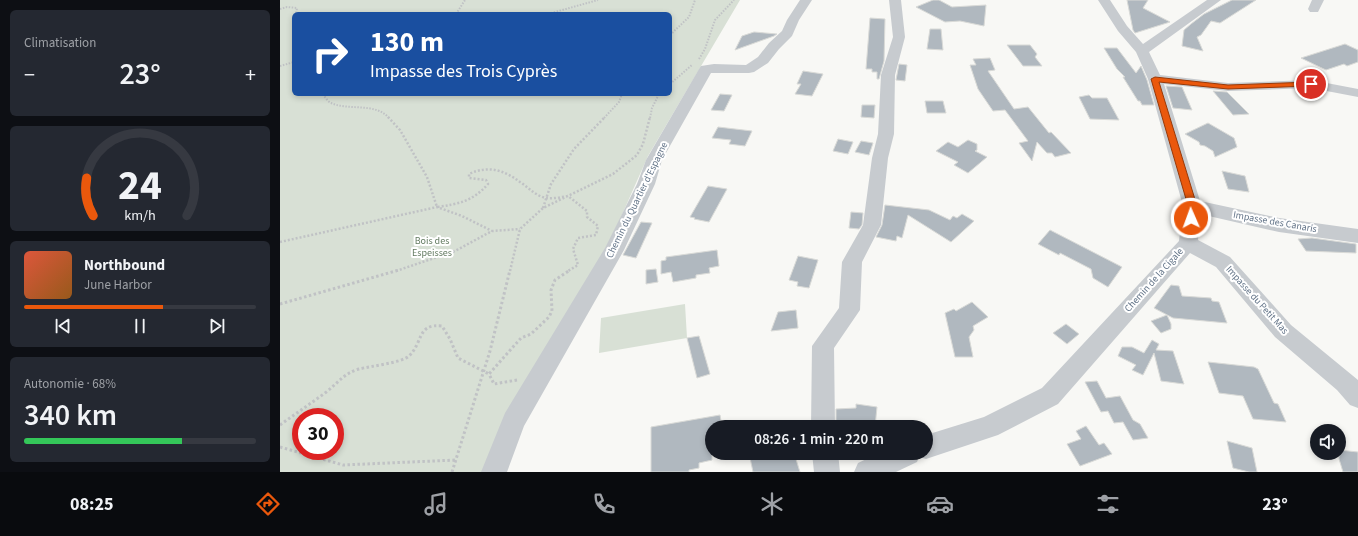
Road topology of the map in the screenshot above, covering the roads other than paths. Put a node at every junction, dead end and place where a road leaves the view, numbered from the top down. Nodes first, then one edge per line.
1 (806, 0) edge
2 (895, 0) edge
3 (1104, 0) edge
4 (1215, 0) edge
5 (1142, 51) junction
6 (1155, 79) junction
7 (1358, 93) edge
8 (1192, 206) junction
9 (1358, 236) edge
10 (1188, 243) junction
11 (1354, 388) edge
12 (823, 420) edge
13 (933, 445) edge
14 (825, 460) edge
15 (893, 460) edge
16 (494, 472) edge
17 (828, 472) edge
18 (867, 472) edge

1 - 16 street, Chemin du Quartier d'Espagne
2 - 12 street
3 - 5 street, Chemin de la Cigale
4 - 5 street
5 - 6 street, Chemin de la Cigale
6 - 7 street
6 - 8 street, Chemin de la Cigale
8 - 9 street, Impasse des Canaris
8 - 10 street, Chemin de la Cigale
10 - 11 street, Impasse du Petit Mas
10 - 13 street, Chemin de la Cigale
14 - 17 street
15 - 18 street

